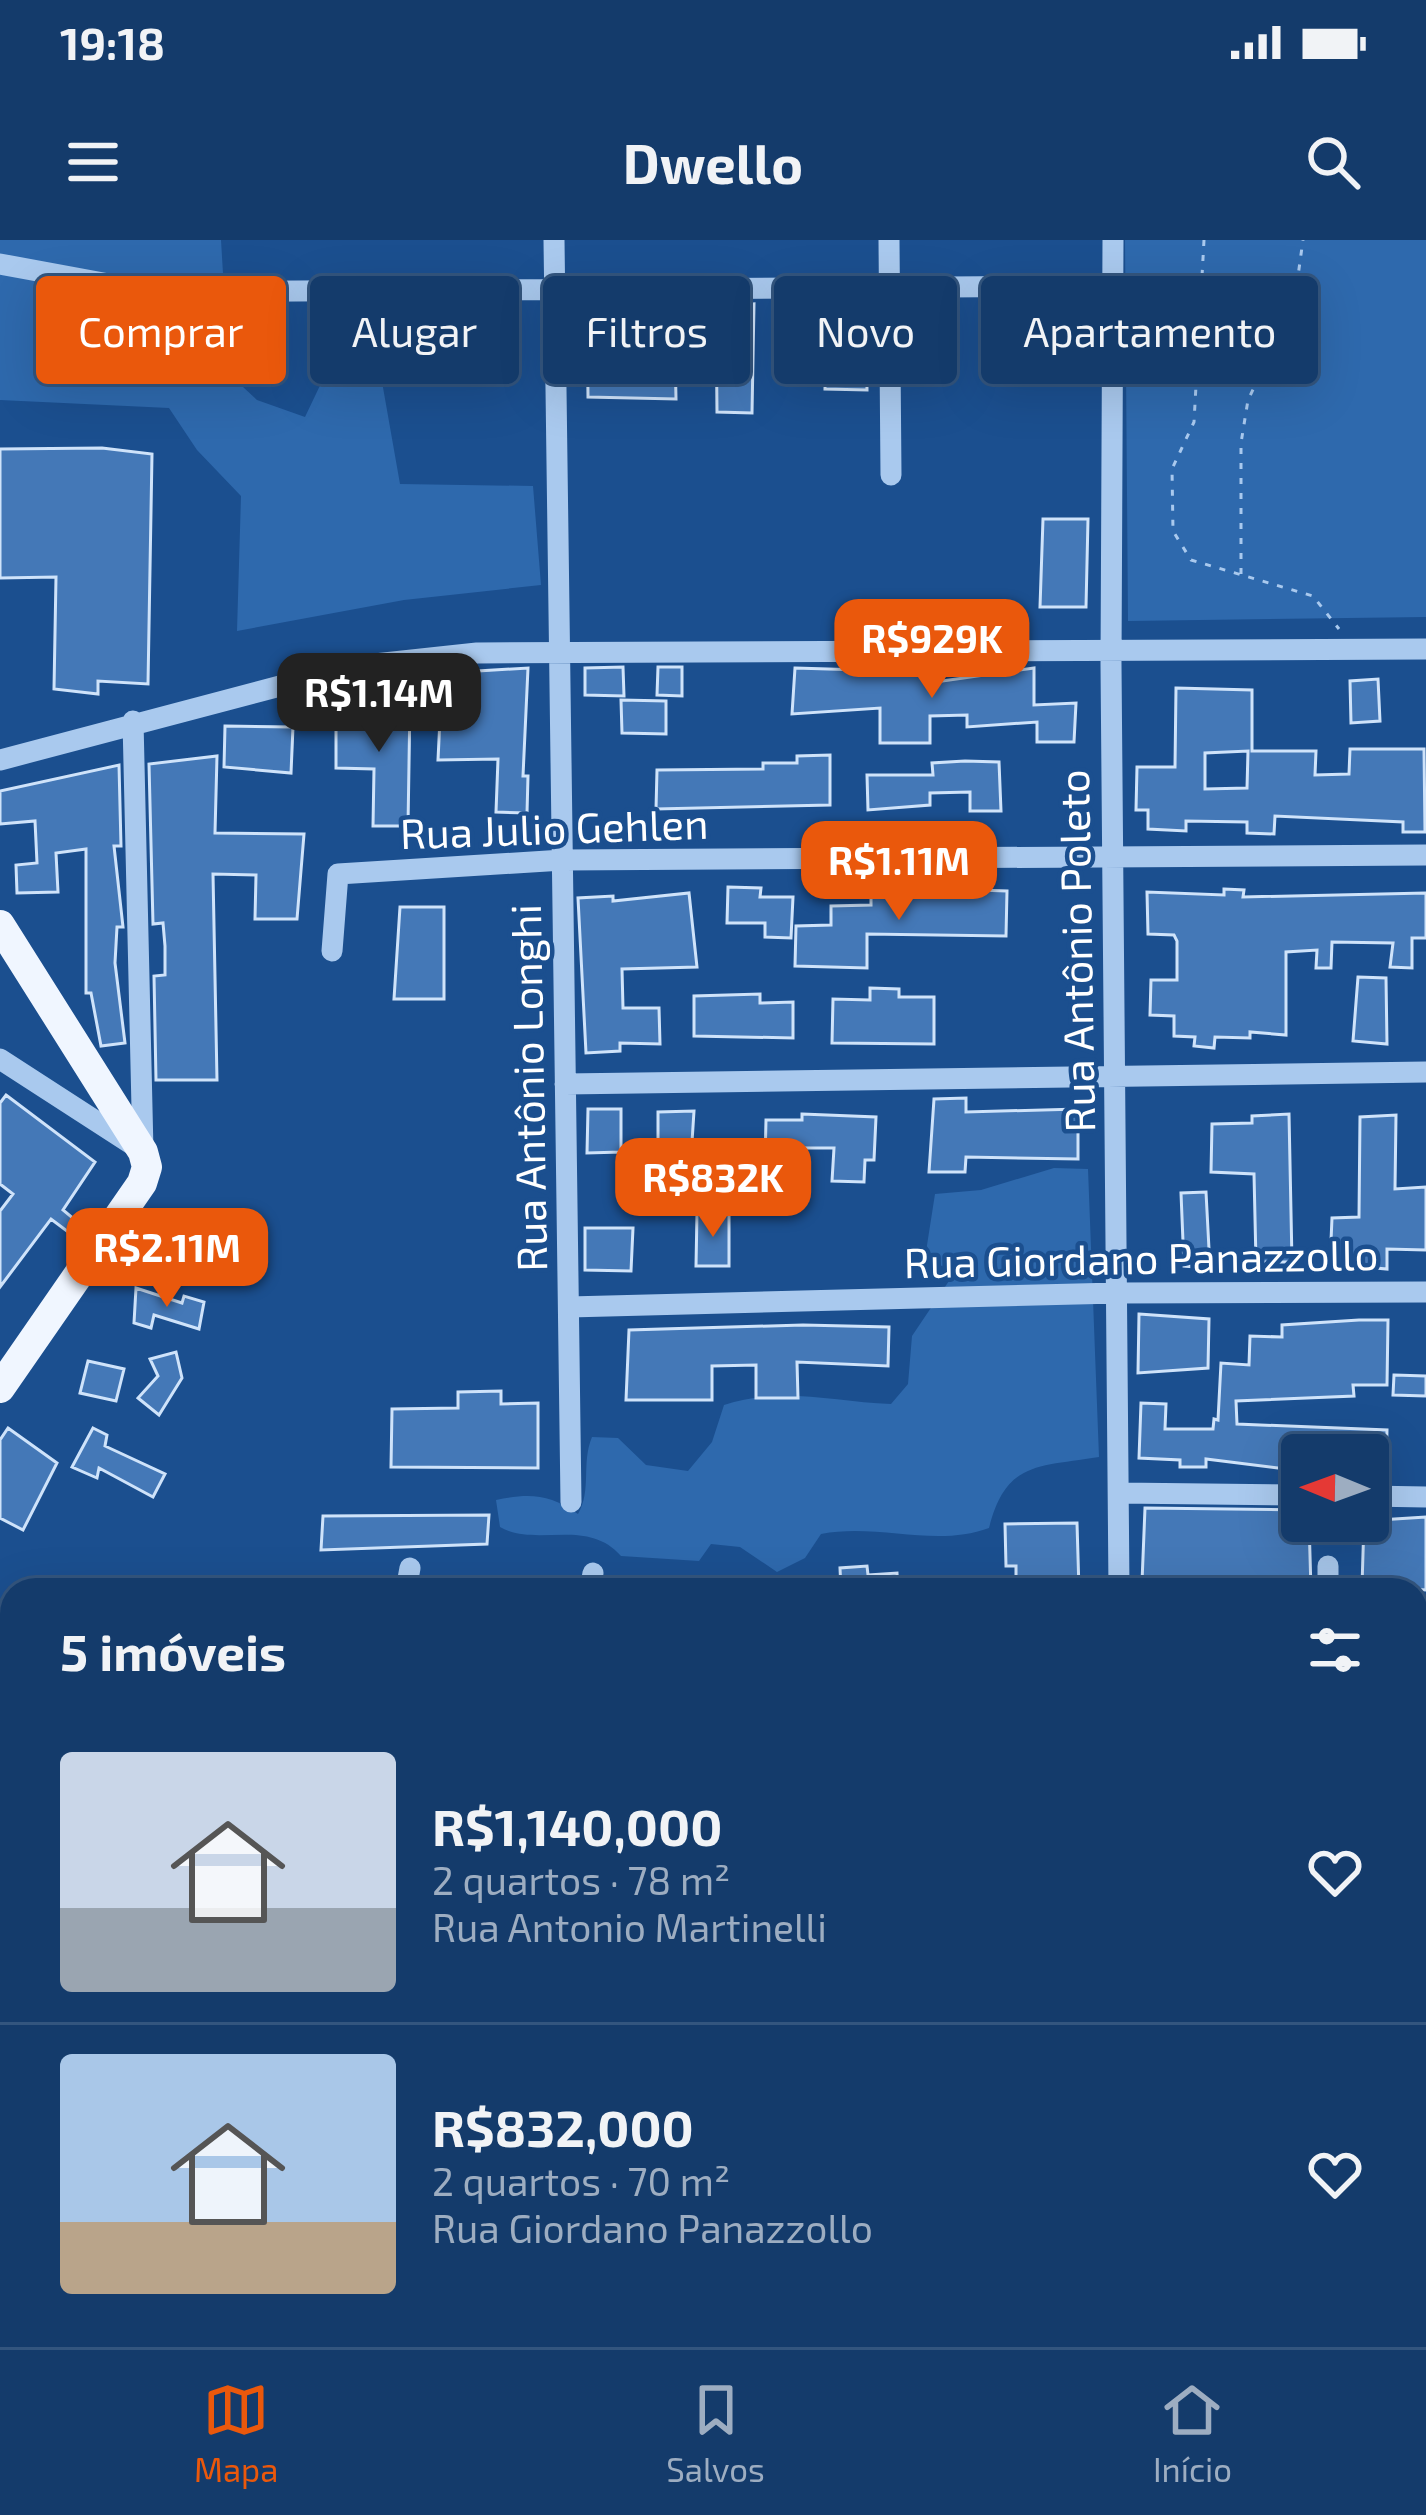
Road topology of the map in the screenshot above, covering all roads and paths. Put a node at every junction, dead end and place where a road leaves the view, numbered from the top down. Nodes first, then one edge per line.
1 (554, 240) edge
2 (890, 240) edge
3 (1113, 240) edge
4 (1204, 240) edge
5 (1303, 240) edge
6 (0, 264) edge
7 (554, 276) edge
8 (891, 276) edge
9 (1114, 276) edge
10 (543, 293) edge
11 (557, 384) edge
12 (891, 384) edge
13 (1113, 384) edge
14 (891, 475) dead end
15 (1241, 575) junction
16 (564, 650) junction
17 (1355, 650) junction
18 (1426, 650) edge
19 (1111, 654) junction
20 (134, 722) junction
21 (0, 760) edge
22 (1426, 855) edge
23 (1114, 859) junction
24 (563, 860) junction
25 (0, 926) edge
26 (332, 951) dead end
27 (1, 1063) edge
28 (1426, 1072) edge
29 (1117, 1078) junction
30 (565, 1084) junction
31 (143, 1152) junction
32 (1426, 1292) edge
33 (1118, 1293) junction
34 (569, 1307) junction
35 (0, 1388) edge
36 (1120, 1492) junction
37 (1281, 1495) edge
38 (1389, 1496) edge
39 (1426, 1497) edge
40 (572, 1502) dead end
41 (1328, 1567) dead end
42 (1119, 1578) edge
43 (1328, 1578) edge

1 - 7 street, Rua Antônio Longhi
2 - 8 street
3 - 9 street, Rua Antônio Poleto
4 - 15 path
5 - 15 path
6 - 10 street
11 - 16 street, Rua Antônio Longhi
12 - 14 street
13 - 19 street, Rua Antônio Poleto
15 - 17 path
16 - 19 street
16 - 20 street
16 - 24 street, Rua Antônio Longhi
17 - 18 street
17 - 19 street
19 - 23 street, Rua Antônio Poleto
20 - 21 street
20 - 31 street
22 - 23 street, Rua Julio Gehlen
23 - 24 street, Rua Julio Gehlen
23 - 29 street, Rua Antônio Poleto
24 - 26 street, Rua Julio Gehlen
24 - 30 street, Rua Antônio Longhi
25 - 31 main road
27 - 31 street
28 - 29 street
29 - 30 street
29 - 33 street, Rua Antônio Poleto
30 - 34 street, Rua Antônio Longhi
31 - 35 main road
32 - 33 street, Rua Giordano Panazzollo
33 - 34 street, Rua Giordano Panazzollo
33 - 36 street, Rua Antônio Poleto
34 - 40 street, Rua Antônio Longhi
36 - 37 street
36 - 42 street, Rua Antônio Poleto
38 - 39 street
41 - 43 street

